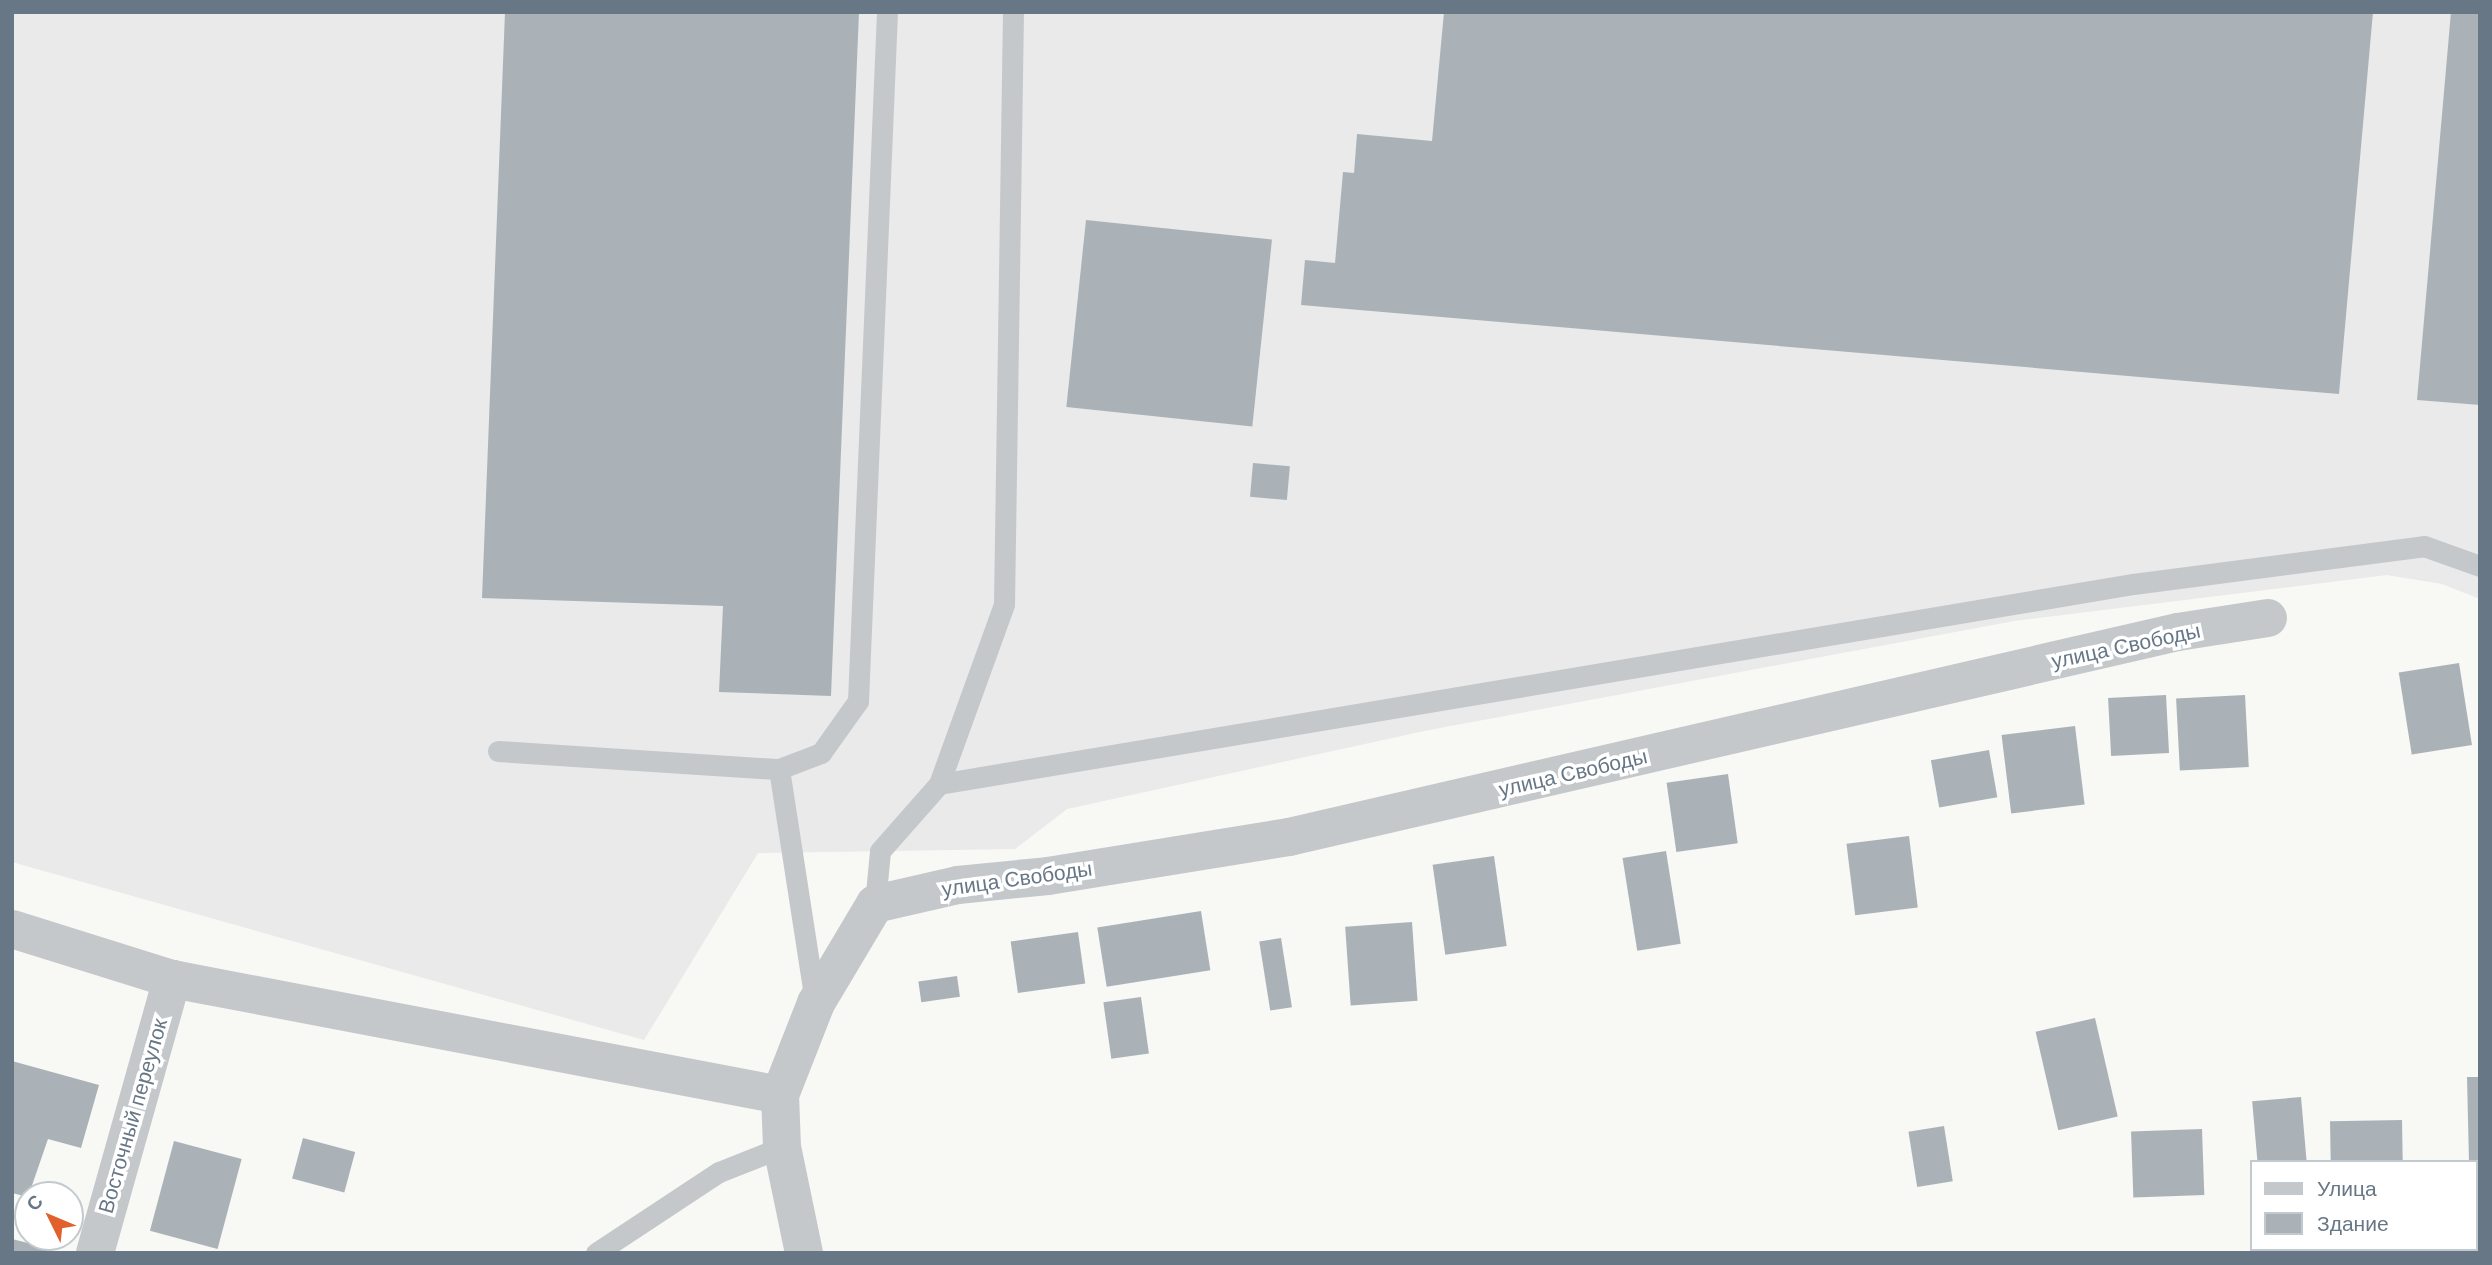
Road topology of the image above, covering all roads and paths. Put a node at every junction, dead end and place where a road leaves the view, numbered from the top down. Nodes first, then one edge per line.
1 (887, 12) edge
2 (1013, 12) edge
3 (2480, 566) edge
4 (2268, 618) dead end
5 (498, 751) dead end
6 (779, 769) junction
7 (939, 784) junction
8 (875, 904) junction
9 (12, 929) edge
10 (172, 979) junction
11 (816, 1003) junction
12 (779, 1095) junction
13 (782, 1147) junction
14 (2422, 1251) edge
15 (95, 1253) edge
16 (596, 1253) edge
17 (804, 1253) edge
18 (2402, 1253) edge

1 - 6 lane
2 - 7 lane
3 - 7 lane
4 - 8 street, улица Свободы
5 - 6 lane
6 - 11 lane
7 - 8 lane
8 - 11 street
9 - 10 street
10 - 12 street
10 - 15 street, Восточный переулок
11 - 12 street
12 - 13 street
13 - 16 lane
13 - 17 street
14 - 18 street

